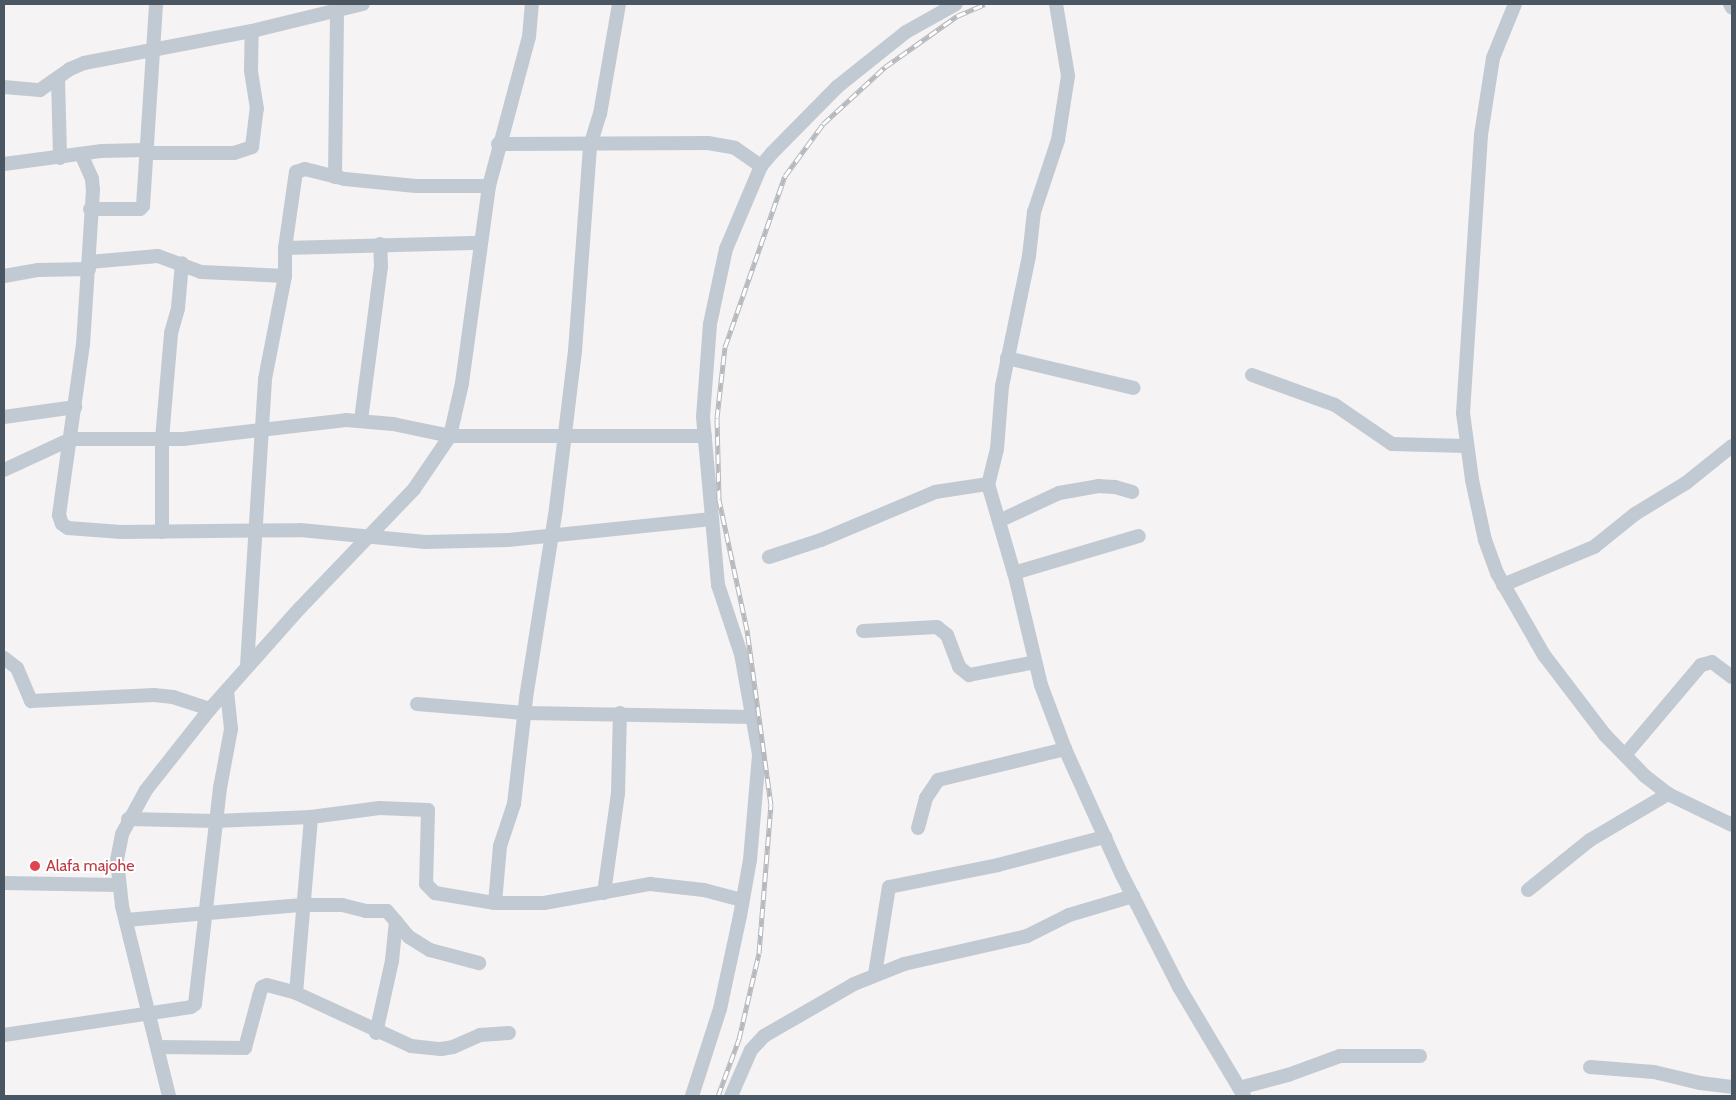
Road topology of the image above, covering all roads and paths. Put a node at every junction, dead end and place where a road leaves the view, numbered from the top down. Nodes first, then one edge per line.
1 (156, 4) edge
2 (532, 4) edge
3 (619, 4) edge
4 (956, 4) edge
5 (1056, 4) edge
6 (1515, 4) edge
7 (1730, 4) edge
8 (355, 5) edge
9 (1732, 8) edge
10 (336, 10) junction
11 (252, 31) junction
12 (151, 48) junction
13 (58, 79) junction
14 (4, 87) edge
15 (498, 144) junction
16 (590, 146) junction
17 (145, 152) junction
18 (81, 154) junction
19 (60, 158) junction
20 (4, 164) edge
21 (761, 166) junction
22 (335, 177) junction
23 (489, 186) junction
24 (90, 209) junction
25 (481, 243) junction
26 (380, 244) junction
27 (285, 248) junction
28 (182, 263) junction
29 (89, 266) junction
30 (4, 276) edge
31 (285, 276) junction
32 (1008, 358) junction
33 (1252, 375) dead end
34 (1134, 388) dead end
35 (75, 407) junction
36 (4, 417) edge
37 (361, 420) junction
38 (262, 431) junction
39 (563, 435) junction
40 (450, 436) junction
41 (705, 436) junction
42 (70, 439) junction
43 (162, 439) junction
44 (1466, 446) junction
45 (1732, 446) edge
46 (4, 470) edge
47 (988, 484) junction
48 (1132, 492) dead end
49 (712, 519) junction
50 (999, 521) junction
51 (255, 531) junction
52 (162, 532) junction
53 (552, 535) junction
54 (370, 536) junction
55 (1139, 536) dead end
56 (769, 557) dead end
57 (1014, 572) junction
58 (1503, 586) junction
59 (863, 631) dead end
60 (4, 658) edge
61 (1035, 662) junction
62 (247, 666) junction
63 (1732, 677) edge
64 (226, 690) junction
65 (417, 704) dead end
66 (210, 709) junction
67 (524, 713) junction
68 (620, 713) junction
69 (753, 717) junction
70 (1065, 749) junction
71 (1625, 755) junction
72 (1668, 794) junction
73 (311, 817) junction
74 (128, 820) junction
75 (216, 821) junction
76 (1732, 825) edge
77 (918, 828) dead end
78 (1105, 837) junction
79 (4, 884) edge
80 (118, 885) junction
81 (1528, 890) dead end
82 (604, 893) junction
83 (1133, 896) junction
84 (742, 900) junction
85 (495, 903) junction
86 (302, 904) junction
87 (203, 916) junction
88 (126, 920) junction
89 (396, 921) junction
90 (479, 963) dead end
91 (875, 974) junction
92 (296, 993) junction
93 (149, 1011) junction
94 (376, 1032) junction
95 (509, 1033) dead end
96 (4, 1034) edge
97 (158, 1047) junction
98 (1420, 1056) dead end
99 (1590, 1067) dead end
100 (1732, 1087) edge
101 (1712, 1090) edge
102 (1242, 1092) edge
103 (169, 1096) edge
104 (692, 1096) edge
105 (731, 1096) edge

1 - 12 street
2 - 15 street
3 - 16 street
4 - 21 street
5 - 32 street
6 - 44 street
7 - 9 street
8 - 10 street
10 - 11 street
10 - 22 street
11 - 12 street
11 - 17 street
12 - 13 street
12 - 17 street
13 - 14 street
13 - 19 street
15 - 16 street
15 - 23 street
16 - 21 street
16 - 39 street
17 - 18 street
17 - 24 street
18 - 19 street
18 - 24 street
19 - 20 street
21 - 41 street
22 - 23 street
22 - 27 street
23 - 25 street
24 - 29 street
25 - 26 street
25 - 40 street
26 - 27 street
26 - 37 street
27 - 31 street
28 - 29 street
28 - 31 street
28 - 43 street
29 - 30 street
29 - 35 street
31 - 38 street
32 - 34 street
32 - 47 street
33 - 44 street
35 - 36 street
35 - 42 street
37 - 38 street
37 - 40 street
38 - 43 street
38 - 51 street
39 - 40 street
39 - 41 street
39 - 53 street
40 - 54 street
41 - 49 street
42 - 43 street
42 - 46 street
42 - 52 street
43 - 52 street
44 - 58 street
45 - 58 street
47 - 50 street
47 - 56 street
48 - 50 street
49 - 53 street
49 - 69 street
50 - 57 street
51 - 52 street
51 - 54 street
51 - 62 street
53 - 54 street
53 - 67 street
54 - 62 street
55 - 57 street
57 - 61 street
58 - 71 street
59 - 61 street
60 - 66 street
61 - 70 street
62 - 64 street
63 - 71 street
64 - 66 street
64 - 75 street
65 - 67 street
66 - 74 street
67 - 68 street
67 - 85 street
68 - 69 street
68 - 82 street
69 - 84 street
70 - 77 street
70 - 78 street
71 - 72 street
72 - 76 street
72 - 81 street
73 - 75 street
73 - 85 street
73 - 86 street
74 - 75 street
74 - 80 street
75 - 87 street
78 - 83 street
78 - 91 street
79 - 80 street
80 - 88 street
82 - 84 street
82 - 85 street
83 - 91 street
83 - 102 street
84 - 104 street
86 - 87 street
86 - 89 street
86 - 92 street
87 - 88 street
87 - 93 street
88 - 93 street
89 - 90 street
89 - 94 street
91 - 105 street
92 - 94 street
92 - 97 street
93 - 96 street
93 - 97 street
94 - 95 street
97 - 103 street
98 - 102 street
99 - 101 street
100 - 101 street

